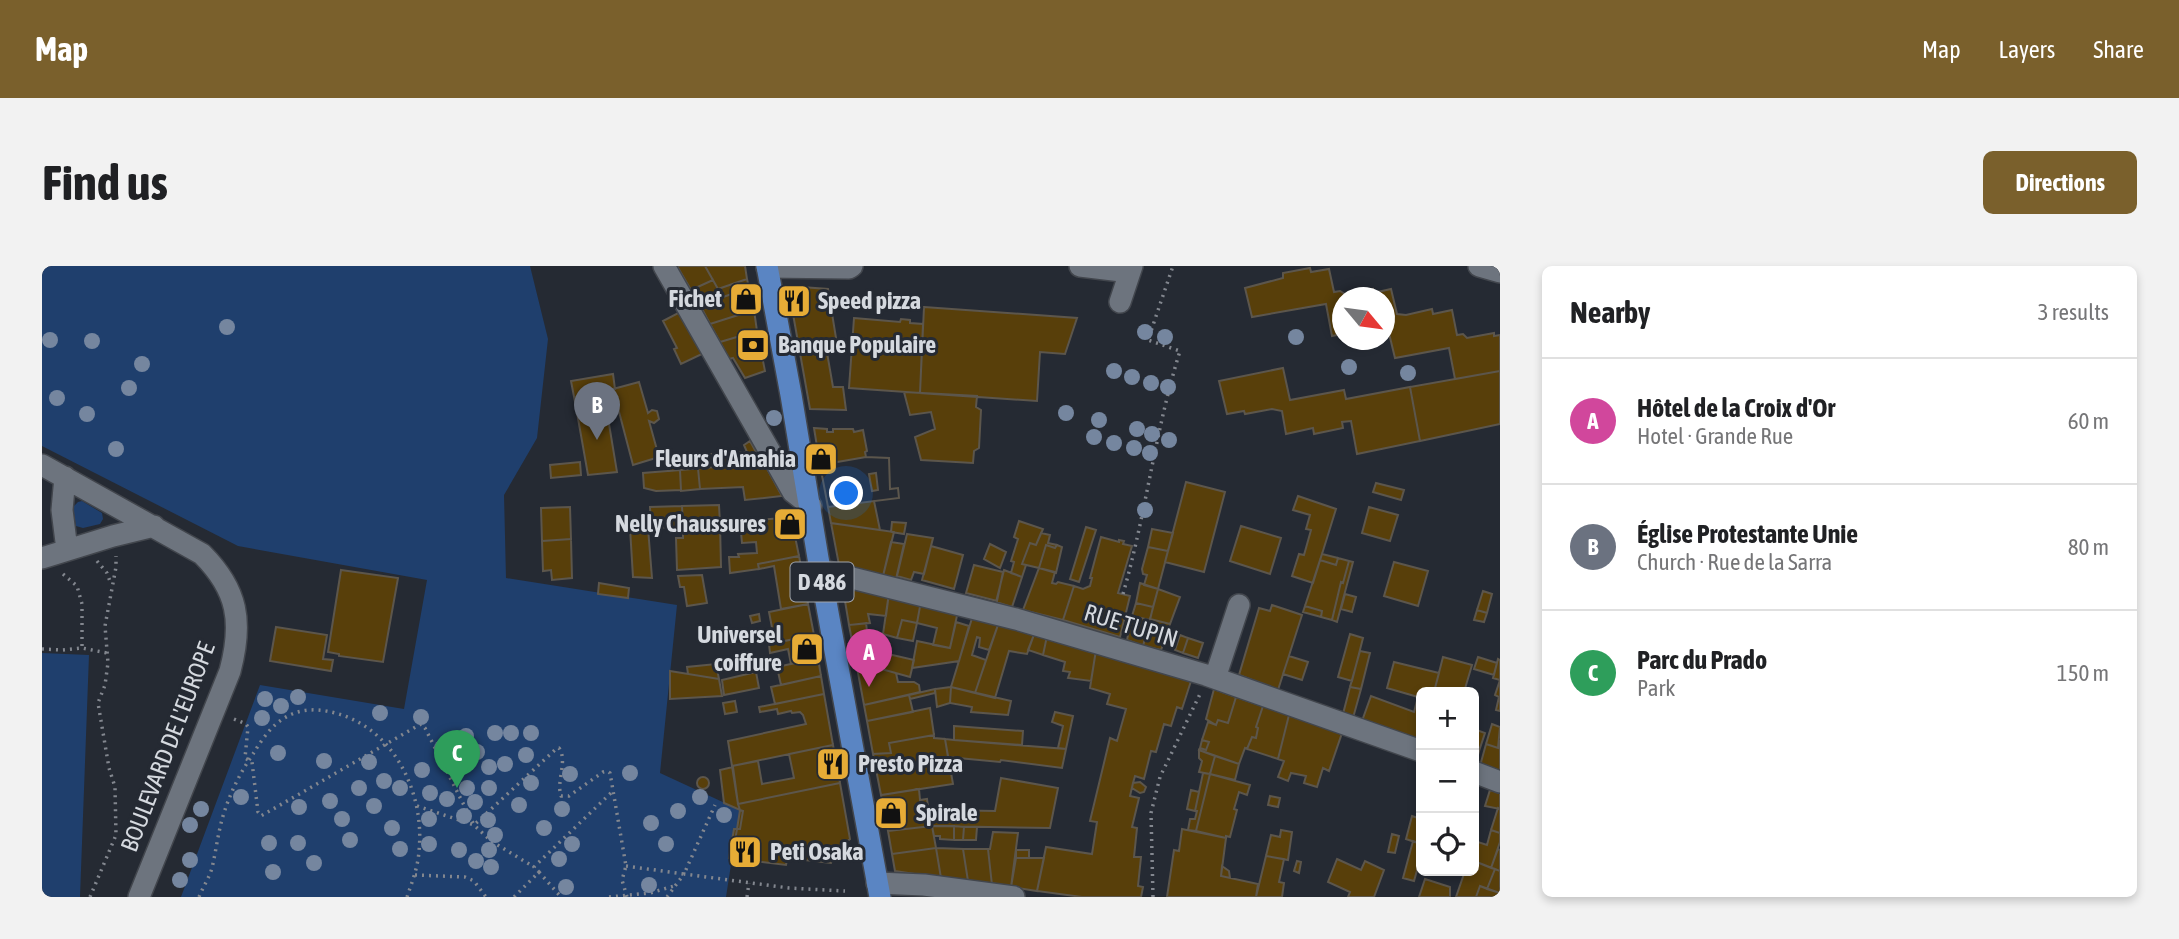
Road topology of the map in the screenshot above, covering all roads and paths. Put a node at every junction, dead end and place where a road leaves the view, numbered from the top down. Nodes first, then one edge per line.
1 (664, 266) edge
2 (1080, 266) edge
3 (1173, 266) edge
4 (1479, 266) edge
5 (767, 267) edge
6 (850, 267) edge
7 (1131, 269) edge
8 (1500, 272) edge
9 (1120, 302) dead end
10 (42, 465) edge
11 (65, 477) junction
12 (811, 506) junction
13 (154, 526) junction
14 (111, 537) junction
15 (67, 550) junction
16 (42, 558) edge
17 (820, 570) junction
18 (59, 571) dead end
19 (1123, 594) dead end
20 (1239, 605) dead end
21 (82, 648) junction
22 (42, 649) edge
23 (107, 653) junction
24 (1211, 677) junction
25 (214, 711) junction
26 (387, 744) junction
27 (1418, 750) edge
28 (249, 760) junction
29 (1479, 774) edge
30 (1500, 782) edge
31 (613, 791) junction
32 (715, 804) dead end
33 (417, 806) junction
34 (474, 825) junction
35 (626, 866) junction
36 (534, 867) junction
37 (539, 872) junction
38 (684, 874) junction
39 (415, 875) junction
40 (749, 883) junction
41 (676, 885) junction
42 (878, 890) edge
43 (845, 891) dead end
44 (626, 895) edge
45 (90, 897) edge
46 (139, 897) edge
47 (199, 897) edge
48 (407, 897) edge
49 (486, 897) edge
50 (514, 897) edge
51 (561, 897) edge
52 (609, 897) edge
53 (667, 897) edge
54 (747, 897) edge
55 (1014, 897) edge
56 (1153, 897) edge

1 - 12 street
2 - 7 street
3 - 19 path
4 - 8 street
5 - 6 street
5 - 12 main road, D 486
7 - 9 street
10 - 11 street, BOULEVARD DE L'EUROPE
11 - 13 street, BOULEVARD DE L'EUROPE
11 - 15 street
12 - 17 main road, D 486
13 - 14 street
13 - 25 street, BOULEVARD DE L'EUROPE
14 - 15 street
14 - 23 path
15 - 16 street
17 - 24 street, RUE TUPIN
17 - 42 main road, D 486
18 - 21 path
20 - 24 street
21 - 22 path
21 - 23 path
23 - 45 path
24 - 27 street, RUE TUPIN
24 - 56 path
25 - 28 path
25 - 46 street, BOULEVARD DE L'EUROPE
26 - 28 path
26 - 28 path
26 - 33 path
26 - 34 path
28 - 47 path
29 - 30 street
31 - 34 path
31 - 35 path
31 - 36 path
32 - 38 path
33 - 34 path
33 - 39 path
34 - 36 path
35 - 38 path
35 - 44 path
36 - 37 path
37 - 50 path
37 - 51 path
38 - 40 path
38 - 41 path
39 - 48 path
39 - 49 path
40 - 43 path
40 - 54 path
41 - 44 path
41 - 53 path
42 - 55 street
44 - 52 path

